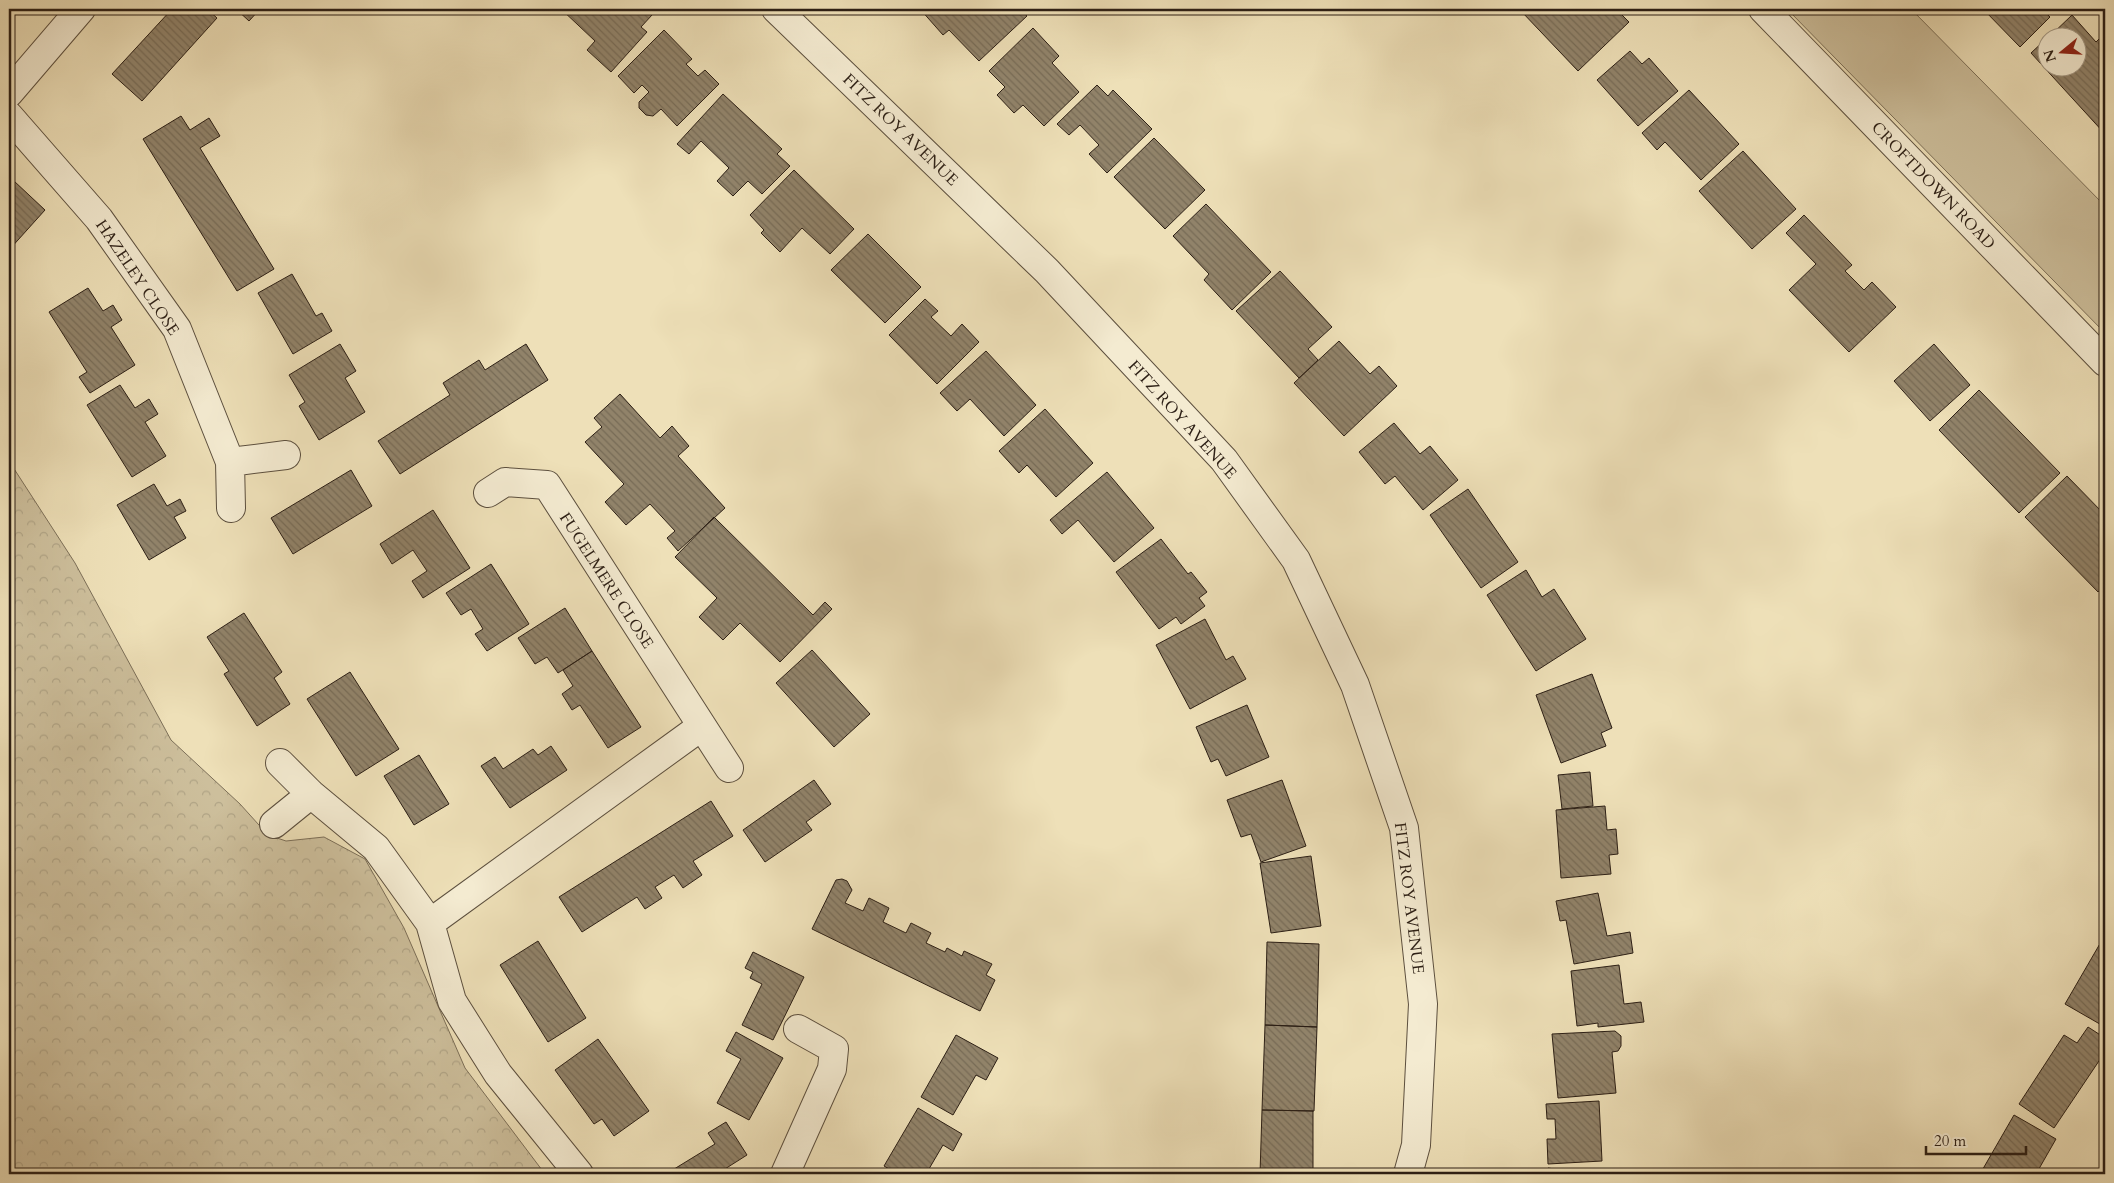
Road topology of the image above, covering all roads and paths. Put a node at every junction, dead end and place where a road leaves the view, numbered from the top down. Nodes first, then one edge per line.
1 (81, 9) edge
2 (776, 9) edge
3 (1763, 9) edge
4 (9, 93) edge
5 (9, 116) edge
6 (2105, 362) edge
7 (286, 455) dead end
8 (230, 462) junction
9 (488, 493) dead end
10 (231, 508) dead end
11 (702, 726) junction
12 (280, 763) dead end
13 (729, 768) dead end
14 (311, 794) junction
15 (274, 824) dead end
16 (430, 923) junction
17 (798, 1029) dead end
18 (579, 1174) edge
19 (785, 1174) edge
20 (1408, 1174) edge

1 - 4 street
2 - 20 street, FITZ ROY AVENUE
3 - 6 street, CROFTDOWN ROAD
5 - 8 street, HAZELEY CLOSE
7 - 8 street
8 - 10 street, HAZELEY CLOSE
9 - 11 street, FUGELMERE CLOSE
11 - 13 street, FUGELMERE CLOSE
11 - 16 street
12 - 14 street
14 - 15 street
14 - 16 street
16 - 18 street
17 - 19 street

